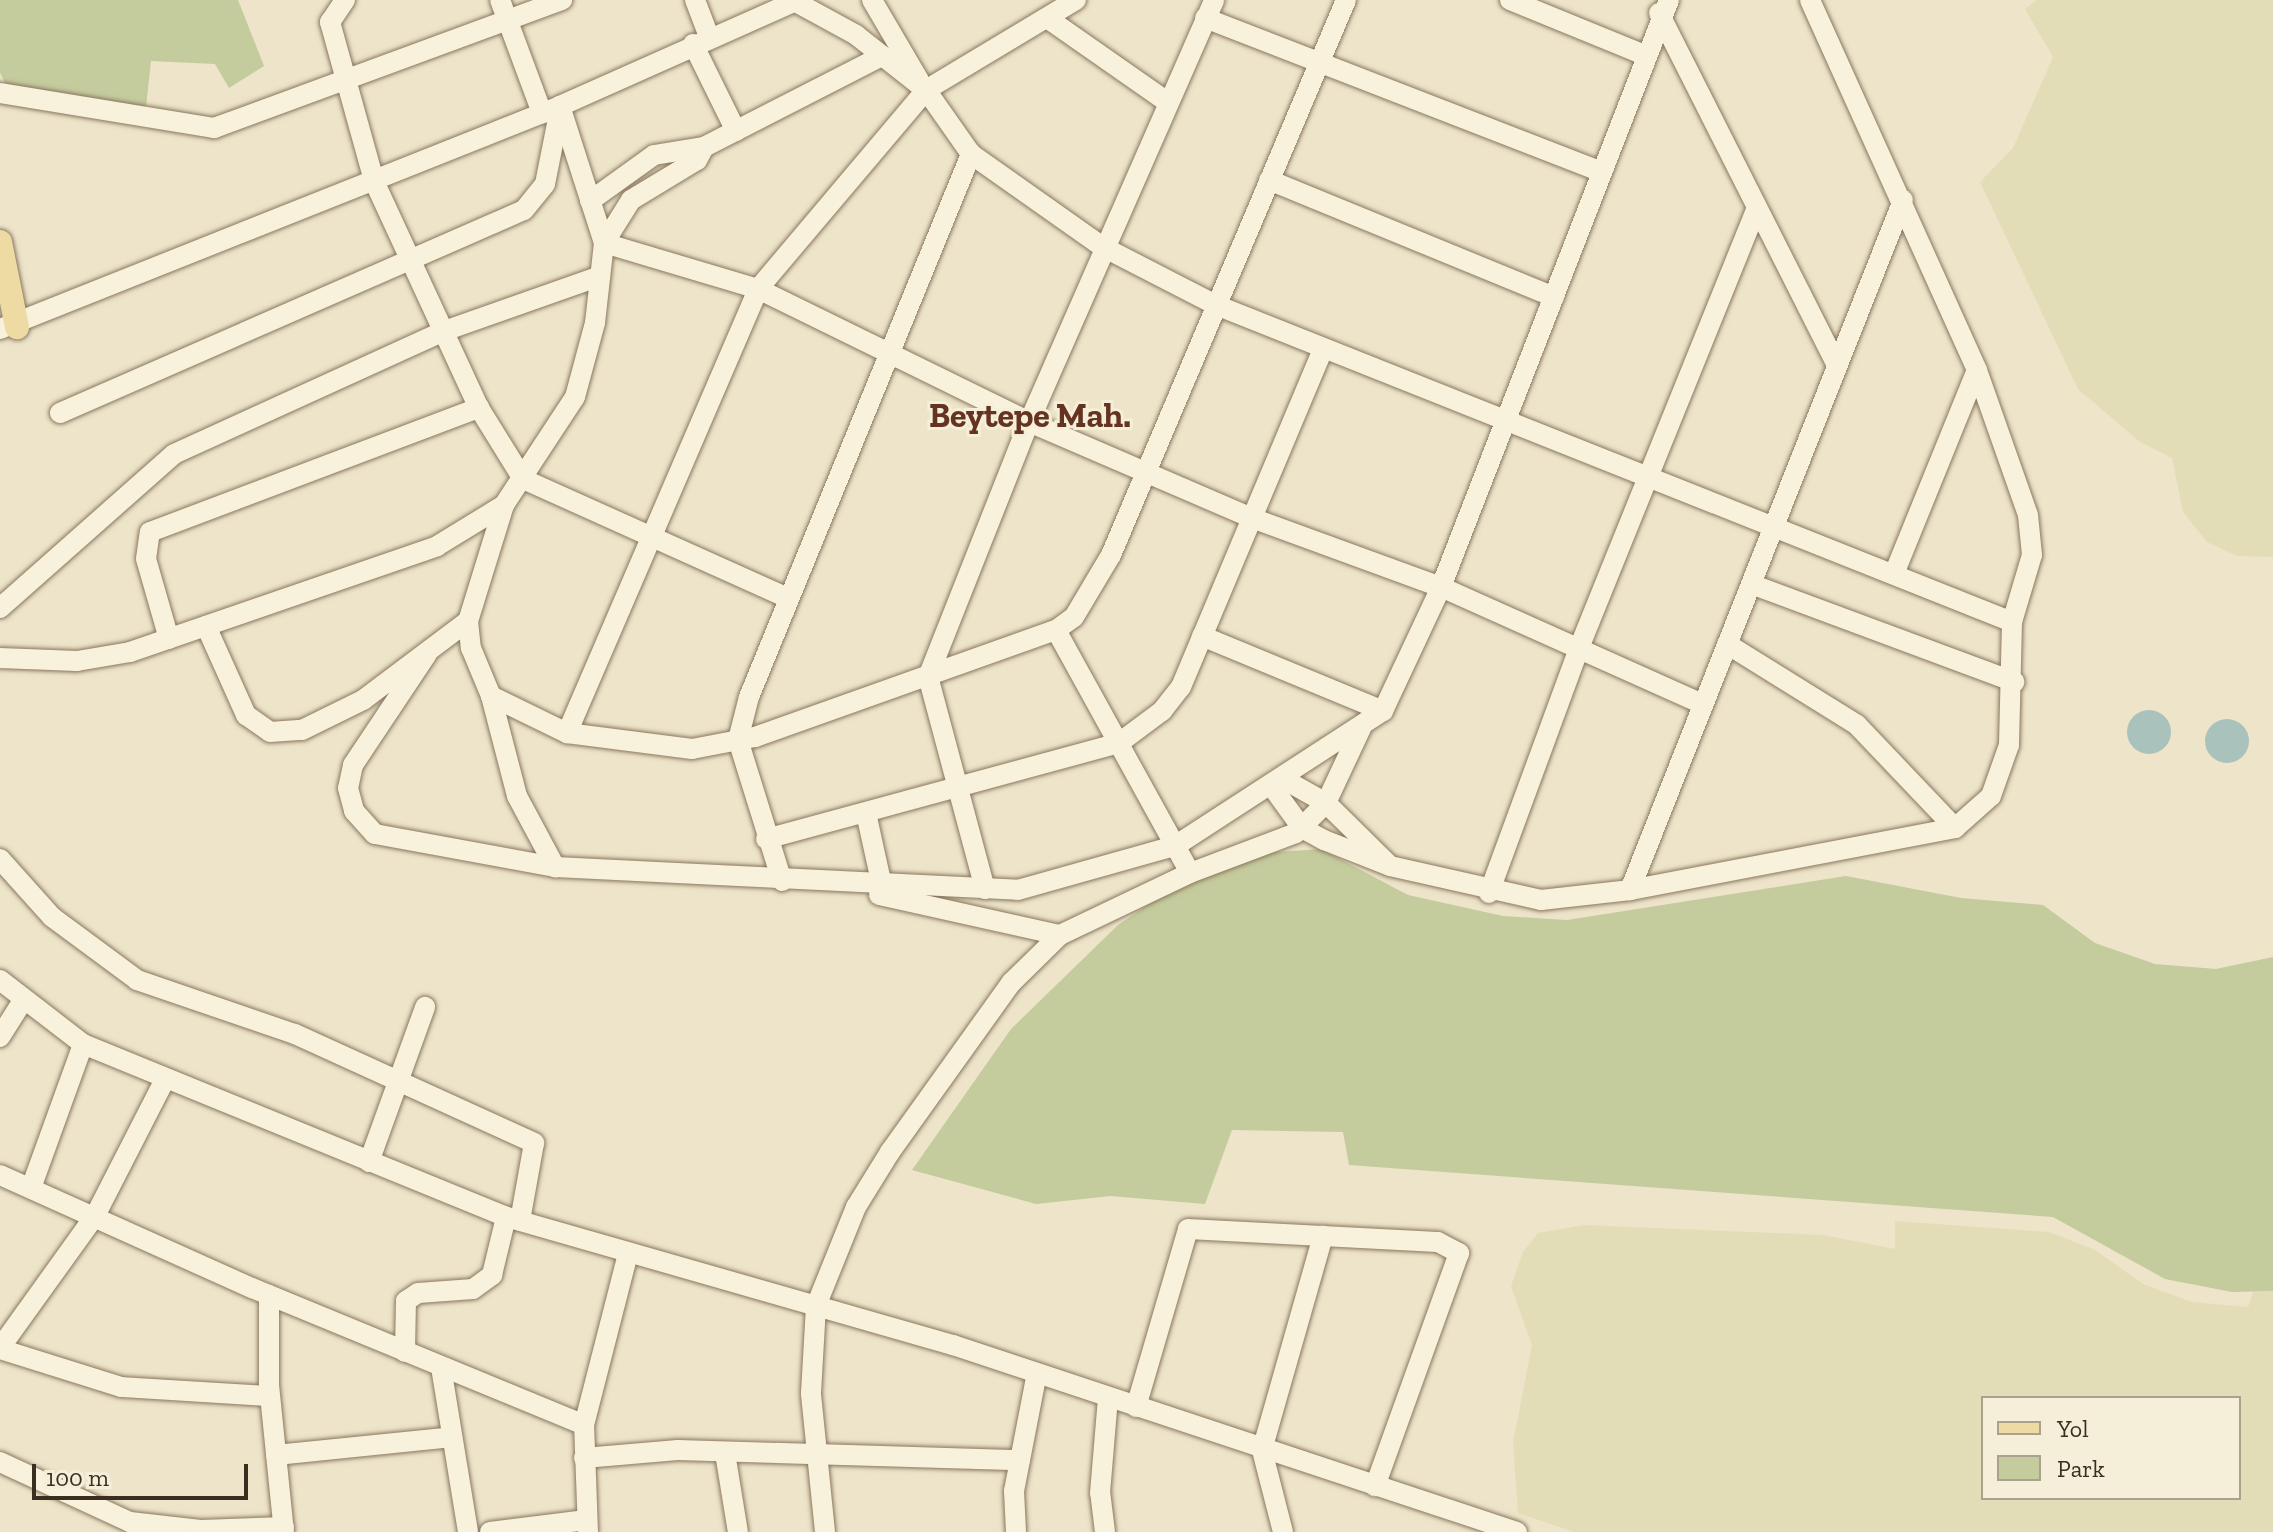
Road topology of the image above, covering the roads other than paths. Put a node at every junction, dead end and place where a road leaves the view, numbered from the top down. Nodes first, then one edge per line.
1 (345, 0) edge
2 (500, 0) edge
3 (562, 0) edge
4 (695, 0) edge
5 (872, 0) edge
6 (1076, 0) edge
7 (1346, 0) edge
8 (1510, 0) edge
9 (1810, 0) edge
10 (796, 1) edge
11 (1661, 6) edge
12 (1209, 9) edge
13 (1047, 18) junction
14 (508, 20) junction
15 (701, 41) junction
16 (882, 56) junction
17 (1647, 56) junction
18 (1317, 66) junction
19 (343, 83) junction
20 (926, 90) junction
21 (0, 93) edge
22 (1166, 101) junction
23 (551, 109) junction
24 (736, 131) junction
25 (704, 147) junction
26 (971, 154) junction
27 (1602, 172) junction
28 (1269, 180) junction
29 (374, 181) junction
30 (1903, 200) junction
31 (590, 201) junction
32 (1756, 209) junction
33 (0, 242) edge
34 (604, 243) junction
35 (1103, 247) junction
36 (411, 258) junction
37 (600, 276) junction
38 (758, 289) junction
39 (1554, 297) junction
40 (1216, 305) junction
41 (8, 328) edge
42 (444, 331) junction
43 (1323, 350) junction
44 (893, 355) junction
45 (1837, 366) junction
46 (1977, 370) junction
47 (479, 408) junction
48 (60, 413) dead end
49 (1029, 422) junction
50 (1506, 422) junction
51 (1145, 472) junction
52 (1650, 478) junction
53 (523, 479) junction
54 (504, 505) junction
55 (1252, 518) junction
56 (1774, 527) junction
57 (647, 535) junction
58 (1894, 574) junction
59 (1751, 584) junction
60 (1441, 587) junction
61 (788, 598) junction
62 (0, 608) edge
63 (468, 621) junction
64 (2012, 622) junction
65 (206, 626) junction
66 (1056, 630) junction
67 (1202, 636) junction
68 (169, 639) junction
69 (1727, 644) junction
70 (1579, 648) junction
71 (427, 654) junction
72 (0, 658) edge
73 (928, 677) junction
74 (2014, 682) junction
75 (491, 696) junction
76 (1703, 704) junction
77 (1383, 711) junction
78 (1362, 726) junction
79 (567, 733) junction
80 (738, 740) junction
81 (1119, 743) junction
82 (1279, 784) junction
83 (958, 790) junction
84 (1326, 803) junction
85 (866, 813) junction
86 (1302, 828) junction
87 (1955, 828) junction
88 (766, 839) junction
89 (1175, 846) junction
90 (0, 859) edge
91 (1390, 866) junction
92 (555, 867) junction
93 (1190, 873) junction
94 (782, 881) junction
95 (828, 884) junction
96 (882, 886) junction
97 (985, 889) junction
98 (1630, 890) junction
99 (1489, 893) junction
100 (1060, 935) junction
101 (0, 980) edge
102 (22, 1002) junction
103 (425, 1007) dead end
104 (0, 1037) edge
105 (83, 1044) junction
106 (164, 1081) junction
107 (396, 1085) junction
108 (369, 1162) junction
109 (0, 1175) edge
110 (31, 1188) junction
111 (95, 1216) junction
112 (513, 1219) junction
113 (1323, 1236) junction
114 (628, 1254) junction
115 (269, 1295) junction
116 (816, 1306) junction
117 (0, 1348) edge
118 (405, 1352) junction
119 (441, 1367) junction
120 (1037, 1373) junction
121 (270, 1396) junction
122 (1108, 1398) junction
123 (1136, 1407) junction
124 (584, 1425) junction
125 (452, 1437) junction
126 (1262, 1450) junction
127 (725, 1453) junction
128 (276, 1455) junction
129 (815, 1457) junction
130 (584, 1458) junction
131 (1020, 1460) junction
132 (0, 1462) edge
133 (1375, 1486) junction
134 (587, 1526) edge
135 (130, 1527) edge
136 (284, 1530) edge
137 (468, 1532) edge
138 (490, 1532) edge
139 (738, 1532) edge
140 (825, 1532) edge
141 (1016, 1532) edge
142 (1105, 1532) edge
143 (1283, 1532) edge
144 (1517, 1532) edge

1 - 19 street
2 - 14 street
3 - 14 street
4 - 15 street
5 - 20 street
6 - 13 street
7 - 18 street
8 - 17 street
9 - 30 street
10 - 15 street
10 - 16 street
11 - 17 street
11 - 32 street
12 - 18 street
12 - 22 street
13 - 20 street
13 - 22 street
14 - 19 street
14 - 23 street
15 - 23 street
15 - 24 street
16 - 20 street
16 - 24 street
17 - 27 street
18 - 27 street
18 - 28 street
19 - 21 street
19 - 29 street
20 - 26 street
20 - 38 street
22 - 35 street
23 - 29 street
23 - 31 street
23 - 36 street
24 - 25 street
25 - 31 street
25 - 34 street
26 - 35 street
26 - 44 street
27 - 39 street
28 - 39 street
28 - 40 street
29 - 36 street
29 - 41 street
30 - 45 street
30 - 46 street
31 - 34 street
32 - 45 street
32 - 52 street
33 - 41 main road
34 - 37 street
34 - 38 street
35 - 40 street
35 - 49 street
36 - 42 street
36 - 48 street
37 - 42 street
37 - 53 street
38 - 44 street
38 - 57 street
39 - 50 street
40 - 43 street
40 - 51 street
42 - 47 street
42 - 62 street
43 - 50 street
43 - 55 street
44 - 49 street
44 - 61 street
45 - 56 street
46 - 58 street
46 - 64 street
47 - 53 street
47 - 68 street
49 - 51 street
49 - 73 street
50 - 52 street
50 - 60 street
51 - 55 street
51 - 66 street
52 - 56 street
52 - 70 street
53 - 54 street
53 - 57 street
54 - 63 street
54 - 65 street
55 - 60 street
55 - 67 street
56 - 58 street
56 - 59 street
57 - 61 street
57 - 79 street
58 - 64 street
59 - 69 street
59 - 74 street
60 - 70 street
60 - 77 street
61 - 80 street
63 - 71 street
63 - 75 street
64 - 74 street
65 - 68 street
65 - 71 street
66 - 73 street
66 - 81 street
67 - 77 street
67 - 81 street
68 - 72 street
69 - 76 street
69 - 87 street
70 - 76 street
70 - 99 street
71 - 92 street
73 - 80 street
73 - 83 street
74 - 87 street
75 - 79 street
75 - 92 street
76 - 98 street
77 - 78 street
78 - 82 street
78 - 84 street
79 - 80 street
80 - 88 street
81 - 83 street
81 - 89 street
82 - 84 street
82 - 86 street
82 - 89 street
83 - 85 street
83 - 97 street
84 - 86 street
84 - 91 street
85 - 88 street
85 - 96 street
86 - 91 street
86 - 93 street
87 - 98 street
88 - 94 street
89 - 93 street
89 - 97 street
90 - 107 street
91 - 99 street
92 - 94 street
93 - 100 street
94 - 95 street
95 - 96 street
95 - 100 street
96 - 97 street
98 - 99 street
100 - 116 street
101 - 102 street
102 - 104 street
102 - 105 street
103 - 107 street
105 - 106 street
105 - 110 street
106 - 108 street
106 - 111 street
107 - 108 street
107 - 112 street
108 - 112 street
109 - 110 street
110 - 111 street
111 - 115 street
111 - 117 street
112 - 114 street
112 - 118 street
113 - 123 street
113 - 126 street
113 - 133 street
114 - 116 street
114 - 124 street
115 - 118 street
115 - 121 street
116 - 120 street
116 - 129 street
117 - 121 street
118 - 119 street
119 - 124 street
119 - 125 street
120 - 122 street
120 - 131 street
121 - 128 street
122 - 123 street
122 - 142 street
123 - 126 street
124 - 130 street
125 - 128 street
125 - 137 street
126 - 133 street
126 - 143 street
127 - 129 street
127 - 130 street
127 - 139 street
128 - 136 street
129 - 131 street
129 - 140 street
130 - 134 street
131 - 141 street
132 - 135 street
133 - 144 street
134 - 138 street
135 - 136 street

